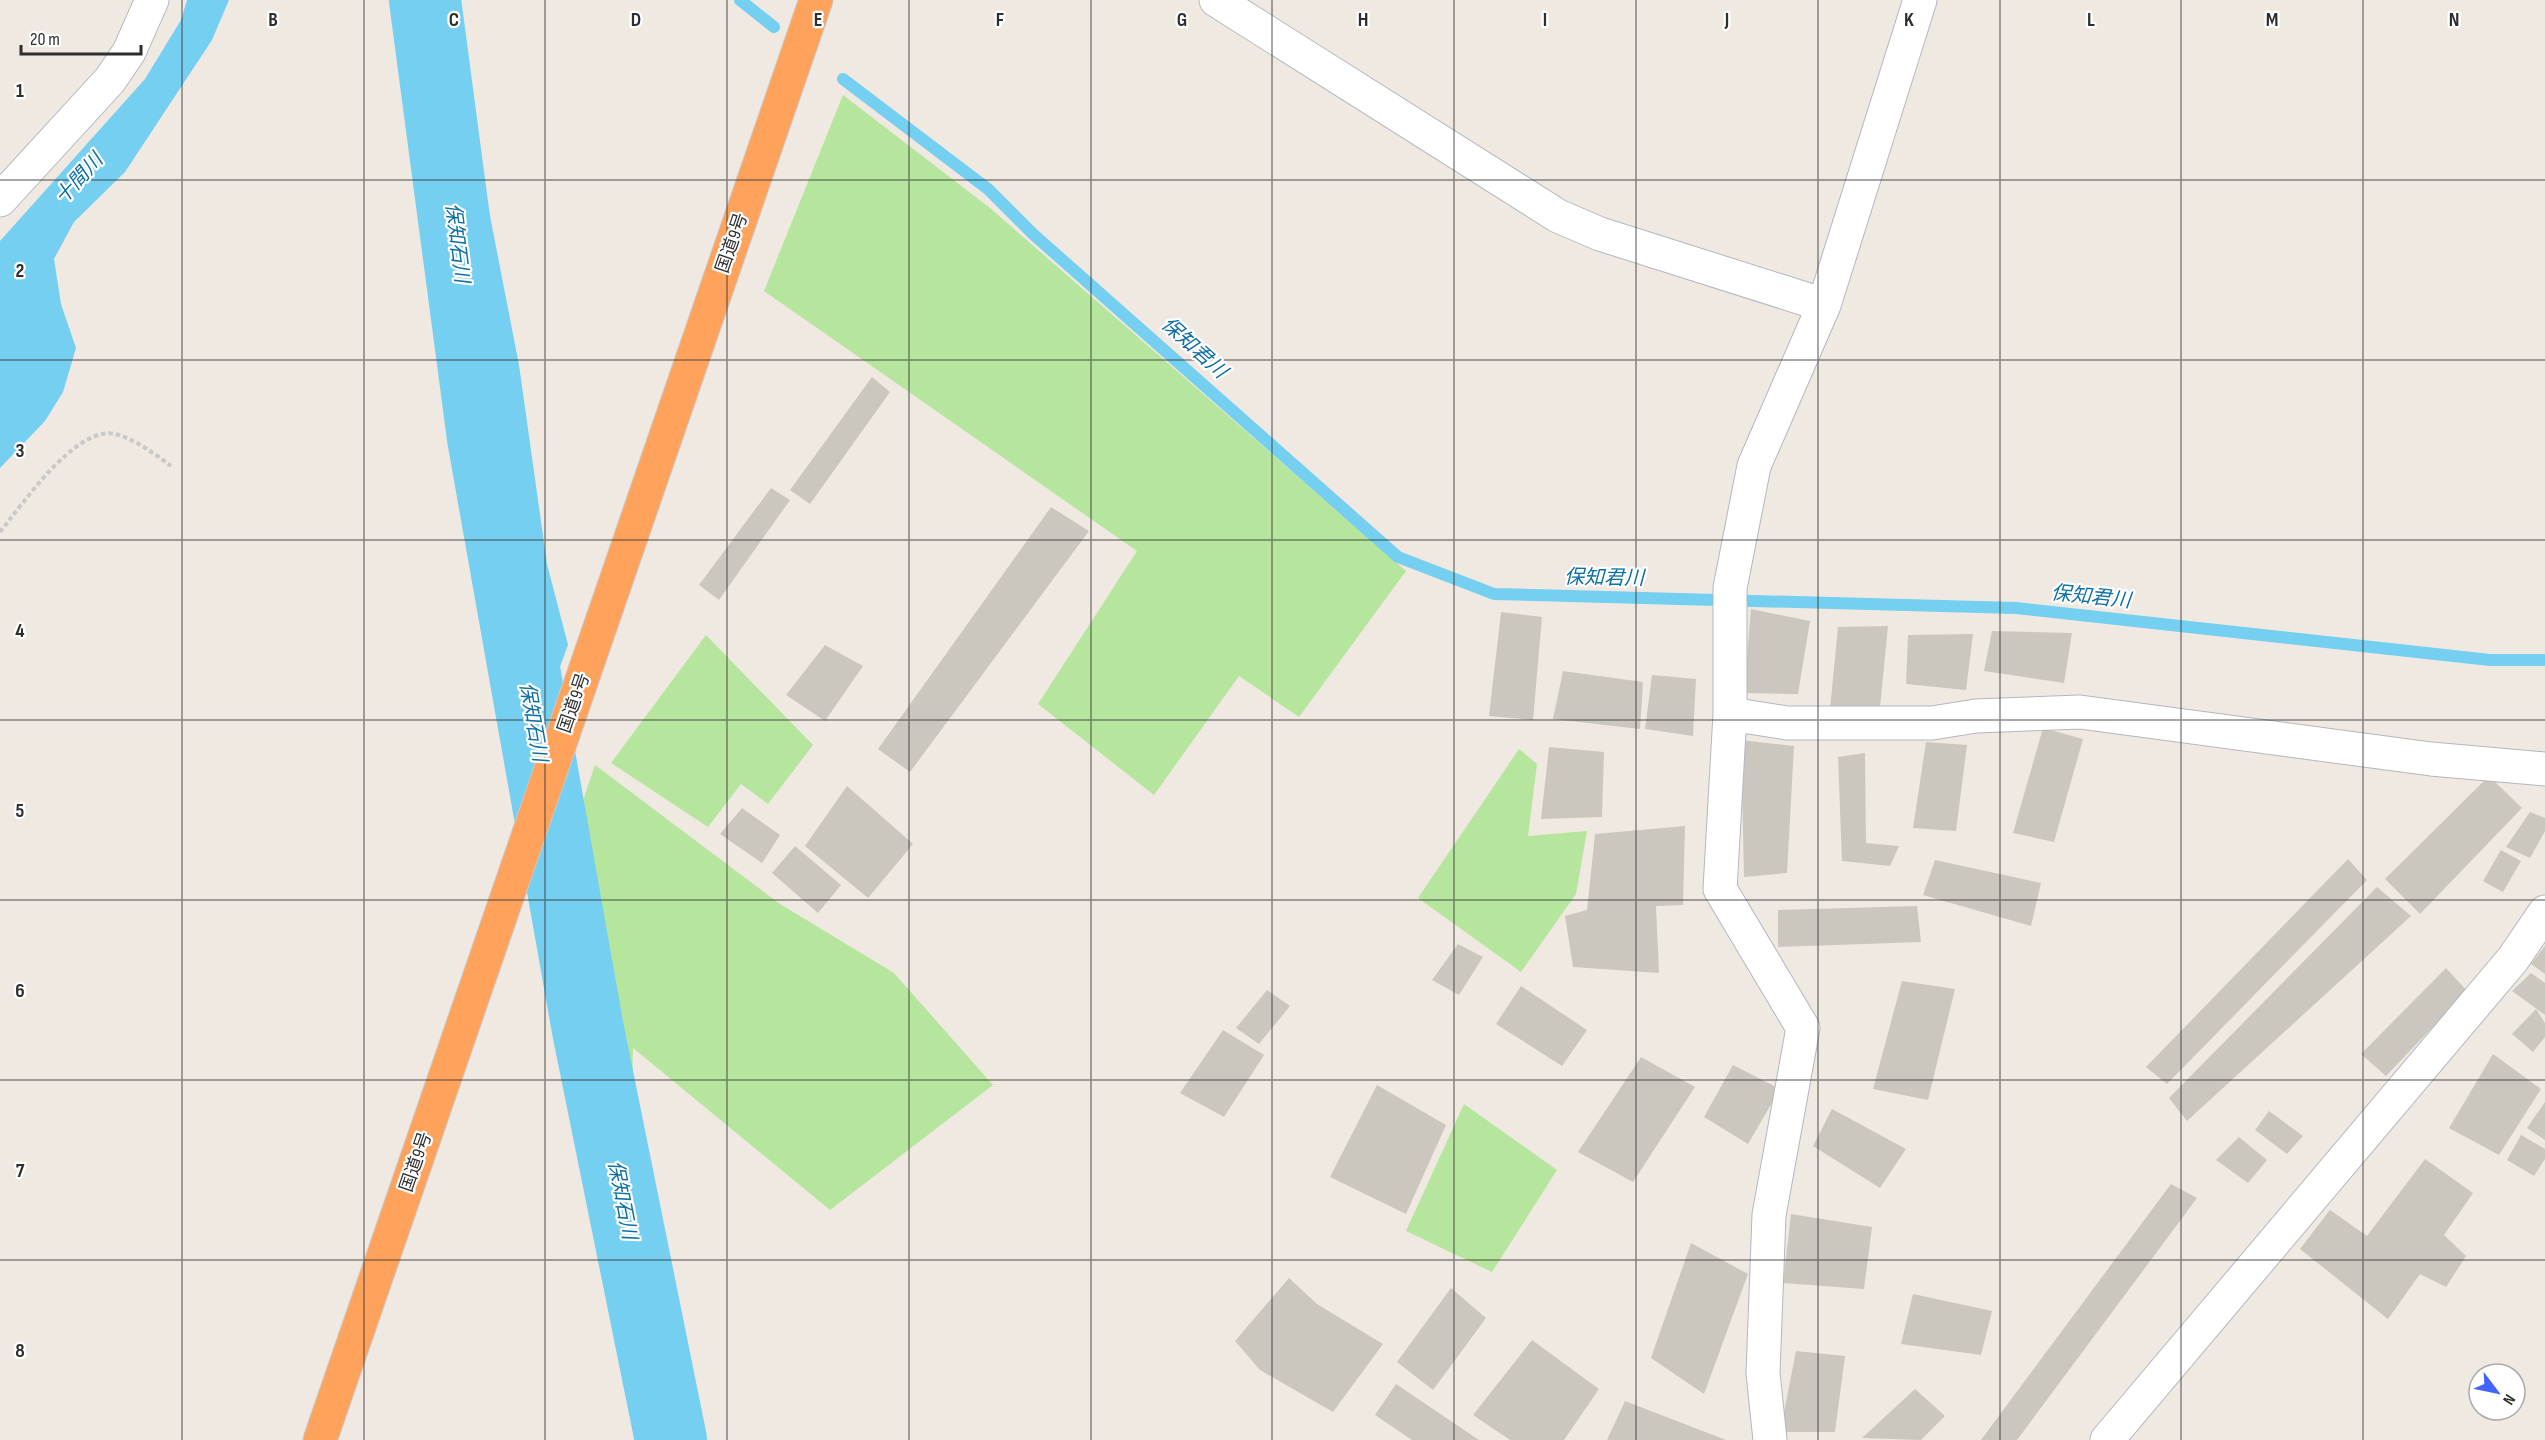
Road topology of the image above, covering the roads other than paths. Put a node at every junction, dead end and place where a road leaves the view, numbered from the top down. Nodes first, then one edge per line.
1 (152, 0) edge
2 (816, 0) edge
3 (1216, 0) edge
4 (1920, 0) edge
5 (0, 200) edge
6 (1824, 305) junction
7 (1730, 714) junction
8 (2545, 769) edge
9 (2545, 912) edge
10 (320, 1440) edge
11 (1770, 1440) edge
12 (2107, 1440) edge

1 - 5 street
2 - 10 highway, 国道9号
3 - 6 street
4 - 6 street
6 - 7 street
7 - 8 street
7 - 11 street
9 - 12 street

